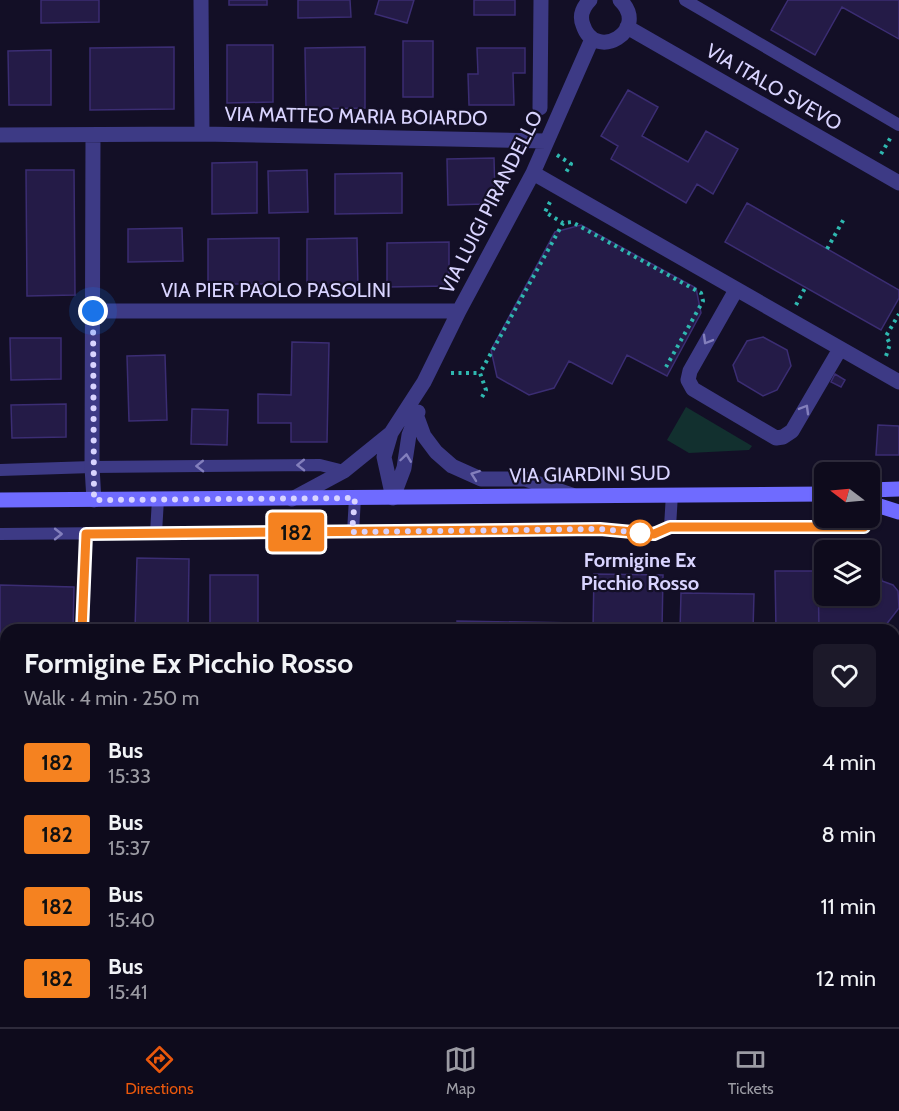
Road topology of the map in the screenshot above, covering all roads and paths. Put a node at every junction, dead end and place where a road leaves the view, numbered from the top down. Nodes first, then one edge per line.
1 (201, 0) edge
2 (541, 0) edge
3 (620, 0) edge
4 (685, 0) edge
5 (583, 2) edge
6 (627, 27) junction
7 (592, 39) junction
8 (540, 108) dead end
9 (899, 125) edge
10 (202, 134) junction
11 (0, 135) edge
12 (93, 135) junction
13 (546, 141) junction
14 (873, 168) junction
15 (533, 173) junction
16 (899, 183) edge
17 (845, 217) dead end
18 (827, 249) dead end
19 (736, 290) junction
20 (93, 311) junction
21 (459, 311) junction
22 (899, 314) edge
23 (840, 349) junction
24 (666, 367) dead end
25 (880, 371) junction
26 (451, 373) dead end
27 (480, 373) junction
28 (424, 382) junction
29 (899, 382) edge
30 (482, 397) dead end
31 (417, 417) junction
32 (391, 433) junction
33 (92, 467) junction
34 (0, 470) edge
35 (344, 471) junction
36 (899, 489) edge
37 (880, 490) edge
38 (672, 494) junction
39 (814, 494) edge
40 (572, 495) junction
41 (355, 498) junction
42 (393, 498) junction
43 (158, 499) junction
44 (292, 499) junction
45 (0, 500) edge
46 (94, 500) junction
47 (880, 506) edge
48 (899, 512) edge
49 (670, 527) junction
50 (814, 527) edge
51 (352, 532) junction
52 (156, 533) junction
53 (0, 534) edge
54 (86, 534) junction
55 (82, 624) edge

1 - 10 street, VIA MATTEO MARIA BOIARDO
2 - 8 street, VIA LUIGI PIRANDELLO
3 - 6 street
4 - 9 lane
5 - 7 street
6 - 7 street
6 - 14 street, VIA ITALO SVEVO
7 - 13 street, VIA LUIGI PIRANDELLO
9 - 14 path
10 - 12 street, VIA MATTEO MARIA BOIARDO
10 - 13 street, VIA MATTEO MARIA BOIARDO
11 - 12 street, VIA MATTEO MARIA BOIARDO
12 - 20 street
13 - 15 street, VIA LUIGI PIRANDELLO
14 - 16 street, VIA ITALO SVEVO
15 - 19 street
15 - 21 street, VIA LUIGI PIRANDELLO
17 - 18 path
19 - 23 street
19 -> 23 street
20 - 21 street, VIA PIER PAOLO PASOLINI
20 - 33 street
21 - 28 street, VIA LUIGI PIRANDELLO
22 - 25 path
23 - 25 street
24 - 27 path
25 - 29 street
26 - 27 path
27 - 30 path
28 - 31 street, VIA LUIGI PIRANDELLO
28 - 32 street, VIA LUIGI PIRANDELLO
40 -> 31 street
42 -> 31 street, VIA LUIGI PIRANDELLO
32 - 35 street, VIA LUIGI PIRANDELLO
32 - 42 street, VIA LUIGI PIRANDELLO
33 - 34 lane
35 -> 33 lane
33 - 46 street
35 - 44 street, VIA LUIGI PIRANDELLO
36 - 37 main road
38 - 39 main road, VIA GIARDINI SUD
38 - 40 main road, VIA GIARDINI SUD
38 - 49 lane
40 - 42 main road, VIA GIARDINI SUD
41 - 42 main road, VIA GIARDINI SUD
41 - 44 main road, VIA GIARDINI SUD
41 - 51 lane
43 - 44 main road, VIA GIARDINI SUD
43 - 46 main road, VIA GIARDINI SUD
43 - 52 lane
45 - 46 main road, VIA GIARDINI SUD
47 - 48 main road
49 - 50 lane
49 - 51 lane
51 - 52 lane
52 - 54 lane
53 -> 54 lane
54 - 55 lane

